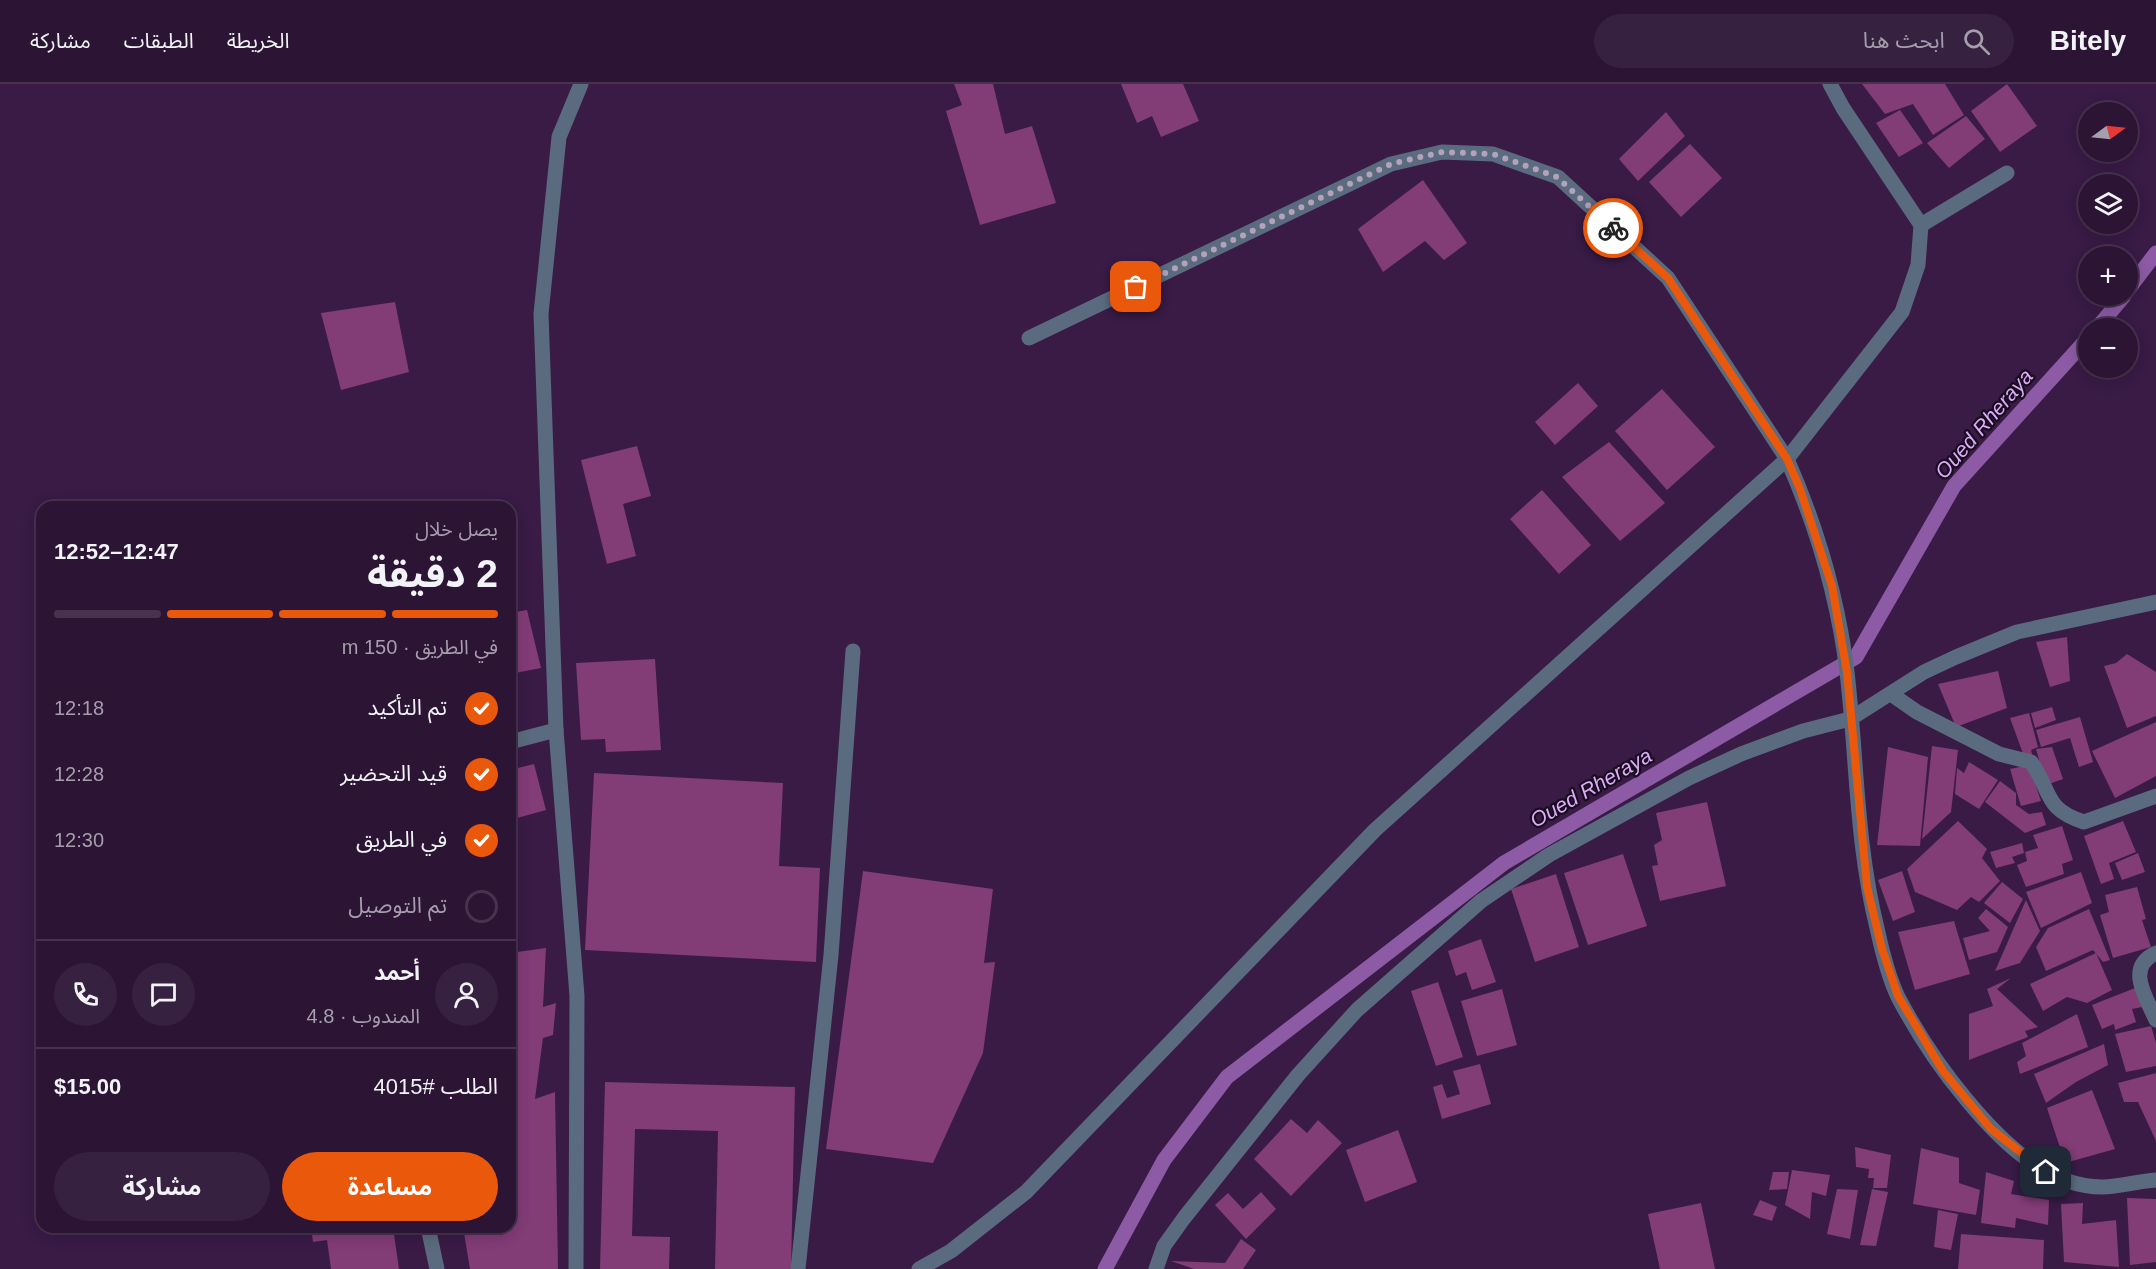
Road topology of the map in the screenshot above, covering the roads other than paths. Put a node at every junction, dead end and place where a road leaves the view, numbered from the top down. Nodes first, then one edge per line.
1 (581, 84) edge
2 (1830, 84) edge
3 (2007, 173) dead end
4 (1921, 225) junction
5 (1029, 338) dead end
6 (1787, 459) junction
7 (2156, 602) edge
8 (853, 651) dead end
9 (1892, 694) junction
10 (1850, 719) junction
11 (556, 730) junction
12 (516, 740) edge
13 (2156, 796) edge
14 (2156, 952) edge
15 (2156, 1020) edge
16 (2156, 1180) edge
17 (429, 1233) edge
18 (437, 1269) edge
19 (576, 1269) edge
20 (798, 1269) edge
21 (919, 1269) edge
22 (1156, 1269) edge

1 - 11 street
2 - 4 street
3 - 4 street
4 - 6 street
5 - 6 street
6 - 10 street
6 - 21 street
7 - 9 street
8 - 20 street
9 - 10 street
9 - 13 street
10 - 16 street
10 - 22 street
11 - 12 street
11 - 19 street
14 - 15 street
17 - 18 street

